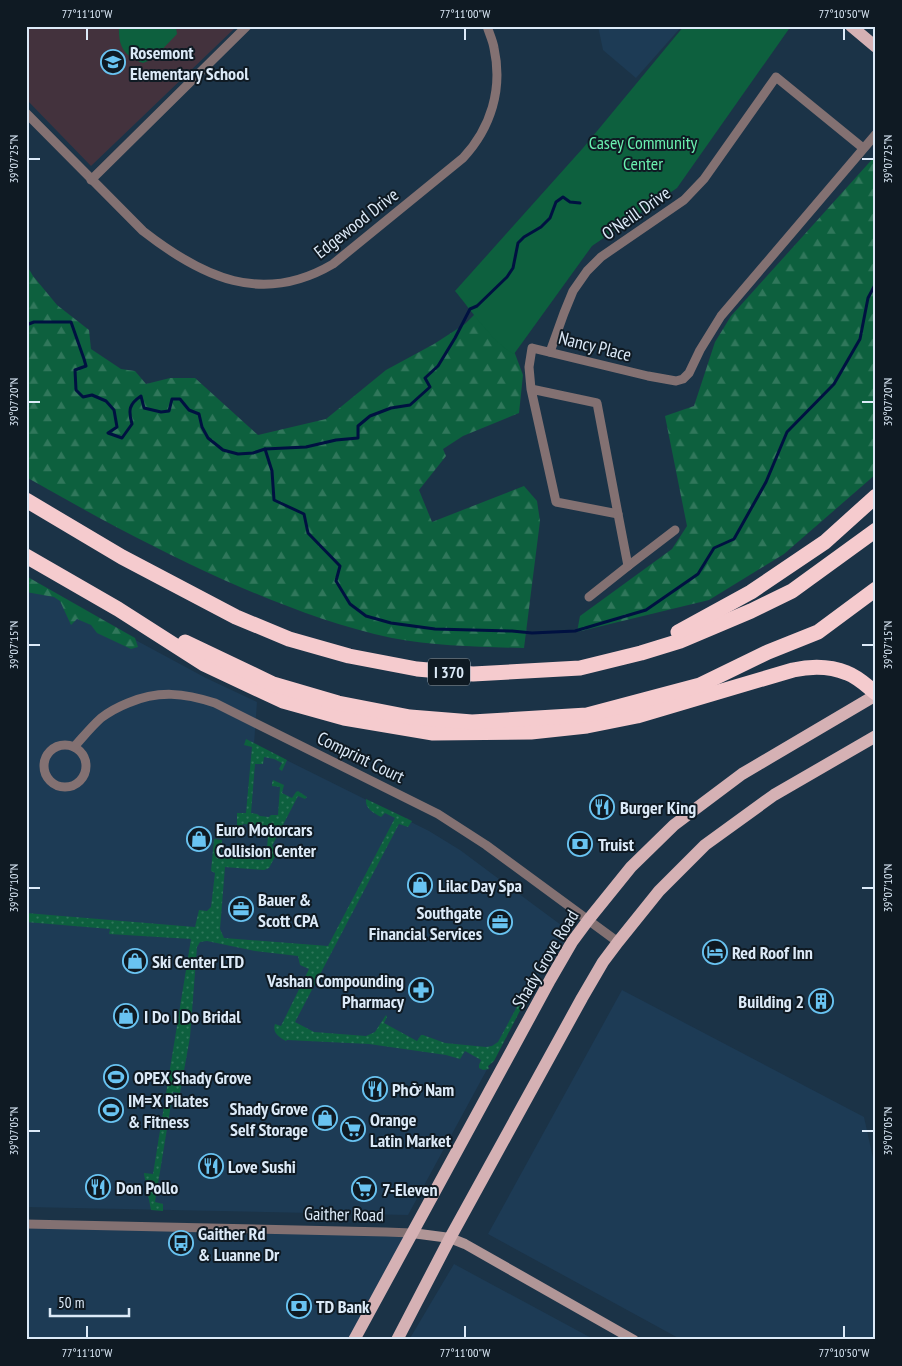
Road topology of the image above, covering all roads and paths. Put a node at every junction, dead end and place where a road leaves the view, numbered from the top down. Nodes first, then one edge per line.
1 (247, 26) edge
2 (486, 26) edge
3 (851, 26) edge
4 (876, 47) edge
5 (26, 113) edge
6 (876, 134) edge
7 (863, 148) junction
8 (91, 180) junction
9 (550, 352) junction
10 (531, 389) junction
11 (876, 496) edge
12 (26, 500) edge
13 (618, 514) junction
14 (675, 530) dead end
15 (876, 530) edge
16 (26, 556) edge
17 (628, 566) junction
18 (876, 590) edge
19 (589, 597) dead end
20 (118, 609) junction
21 (641, 653) junction
22 (876, 694) edge
23 (876, 736) edge
24 (74, 747) junction
25 (589, 919) junction
26 (618, 942) junction
27 (26, 1224) edge
28 (412, 1233) junction
29 (450, 1238) junction
30 (354, 1340) edge
31 (397, 1340) edge
32 (634, 1340) edge

1 - 8 street
2 - 8 street, Edgewood Drive
3 - 4 main road
5 - 8 street, Edgewood Drive
6 - 7 street
7 - 9 street, Nancy Place
7 - 9 street, O'Neill Drive
9 - 10 street, Nancy Place
10 - 13 street, Nancy Place
10 - 13 street
11 - 21 highway
12 - 21 highway, I 370
13 - 17 street
14 - 17 street
15 - 21 highway, I 370
16 - 20 highway
17 - 19 street
18 - 20 highway
20 - 22 highway
22 - 25 main road, Shady Grove Road
23 - 26 main road
24 - 24 street
24 - 25 street, Comprint Court
25 - 26 street, Comprint Court
25 - 28 main road, Shady Grove Road
26 - 29 main road
27 - 28 street, Gaither Road
28 - 29 main road, Gaither Road
28 - 30 main road, Shady Grove Road
29 - 31 main road
29 - 32 main road, Gaither Road

